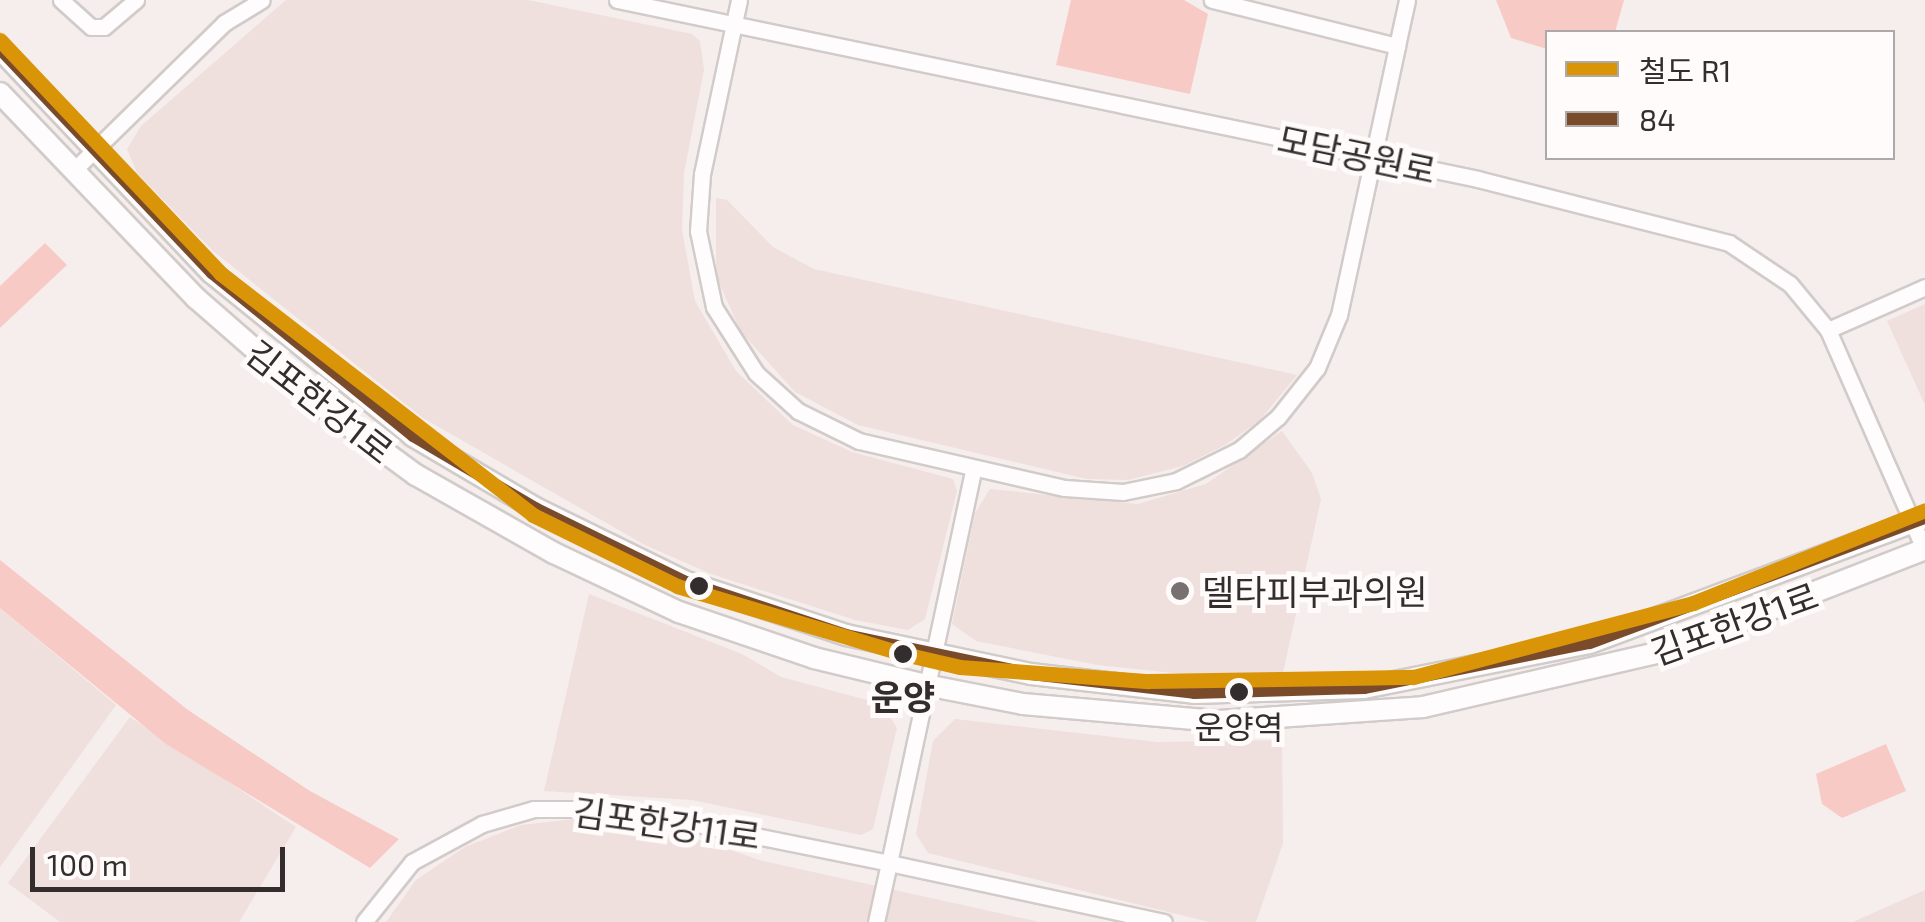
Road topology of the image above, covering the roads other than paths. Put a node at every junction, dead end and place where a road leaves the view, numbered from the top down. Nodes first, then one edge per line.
1 (60, 0) edge
2 (136, 0) edge
3 (237, 0) edge
4 (262, 0) edge
5 (617, 0) edge
6 (739, 0) edge
7 (1212, 0) edge
8 (1407, 0) edge
9 (224, 23) junction
10 (734, 25) junction
11 (1397, 46) junction
12 (0, 49) edge
13 (0, 93) edge
14 (96, 149) junction
15 (1372, 156) junction
16 (74, 170) junction
17 (1925, 287) edge
18 (1828, 330) junction
19 (974, 468) junction
20 (1919, 520) edge
21 (1924, 549) edge
22 (932, 654) junction
23 (926, 685) junction
24 (889, 864) junction
25 (364, 922) edge
26 (876, 922) edge
27 (1164, 922) edge

1 - 2 street
3 - 9 street
4 - 9 street
5 - 10 street, 모담공원로
6 - 10 street
7 - 11 street
8 - 11 street
9 - 14 street
10 - 15 street, 모담공원로
10 - 19 street
11 - 15 street
12 - 14 street, 김포한강1로
13 - 16 street, 김포한강1로
14 - 16 street
14 - 22 street, 김포한강1로
15 - 18 street, 모담공원로
15 - 19 street
16 - 23 street, 김포한강1로
17 - 18 street
18 - 20 street, 모담공원로
19 - 22 street
20 - 21 street, 모담공원로
20 - 22 street, 김포한강1로
21 - 23 street, 김포한강1로
22 - 23 street
23 - 24 street
24 - 25 street, 김포한강11로
24 - 26 street
24 - 27 street, 김포한강11로

